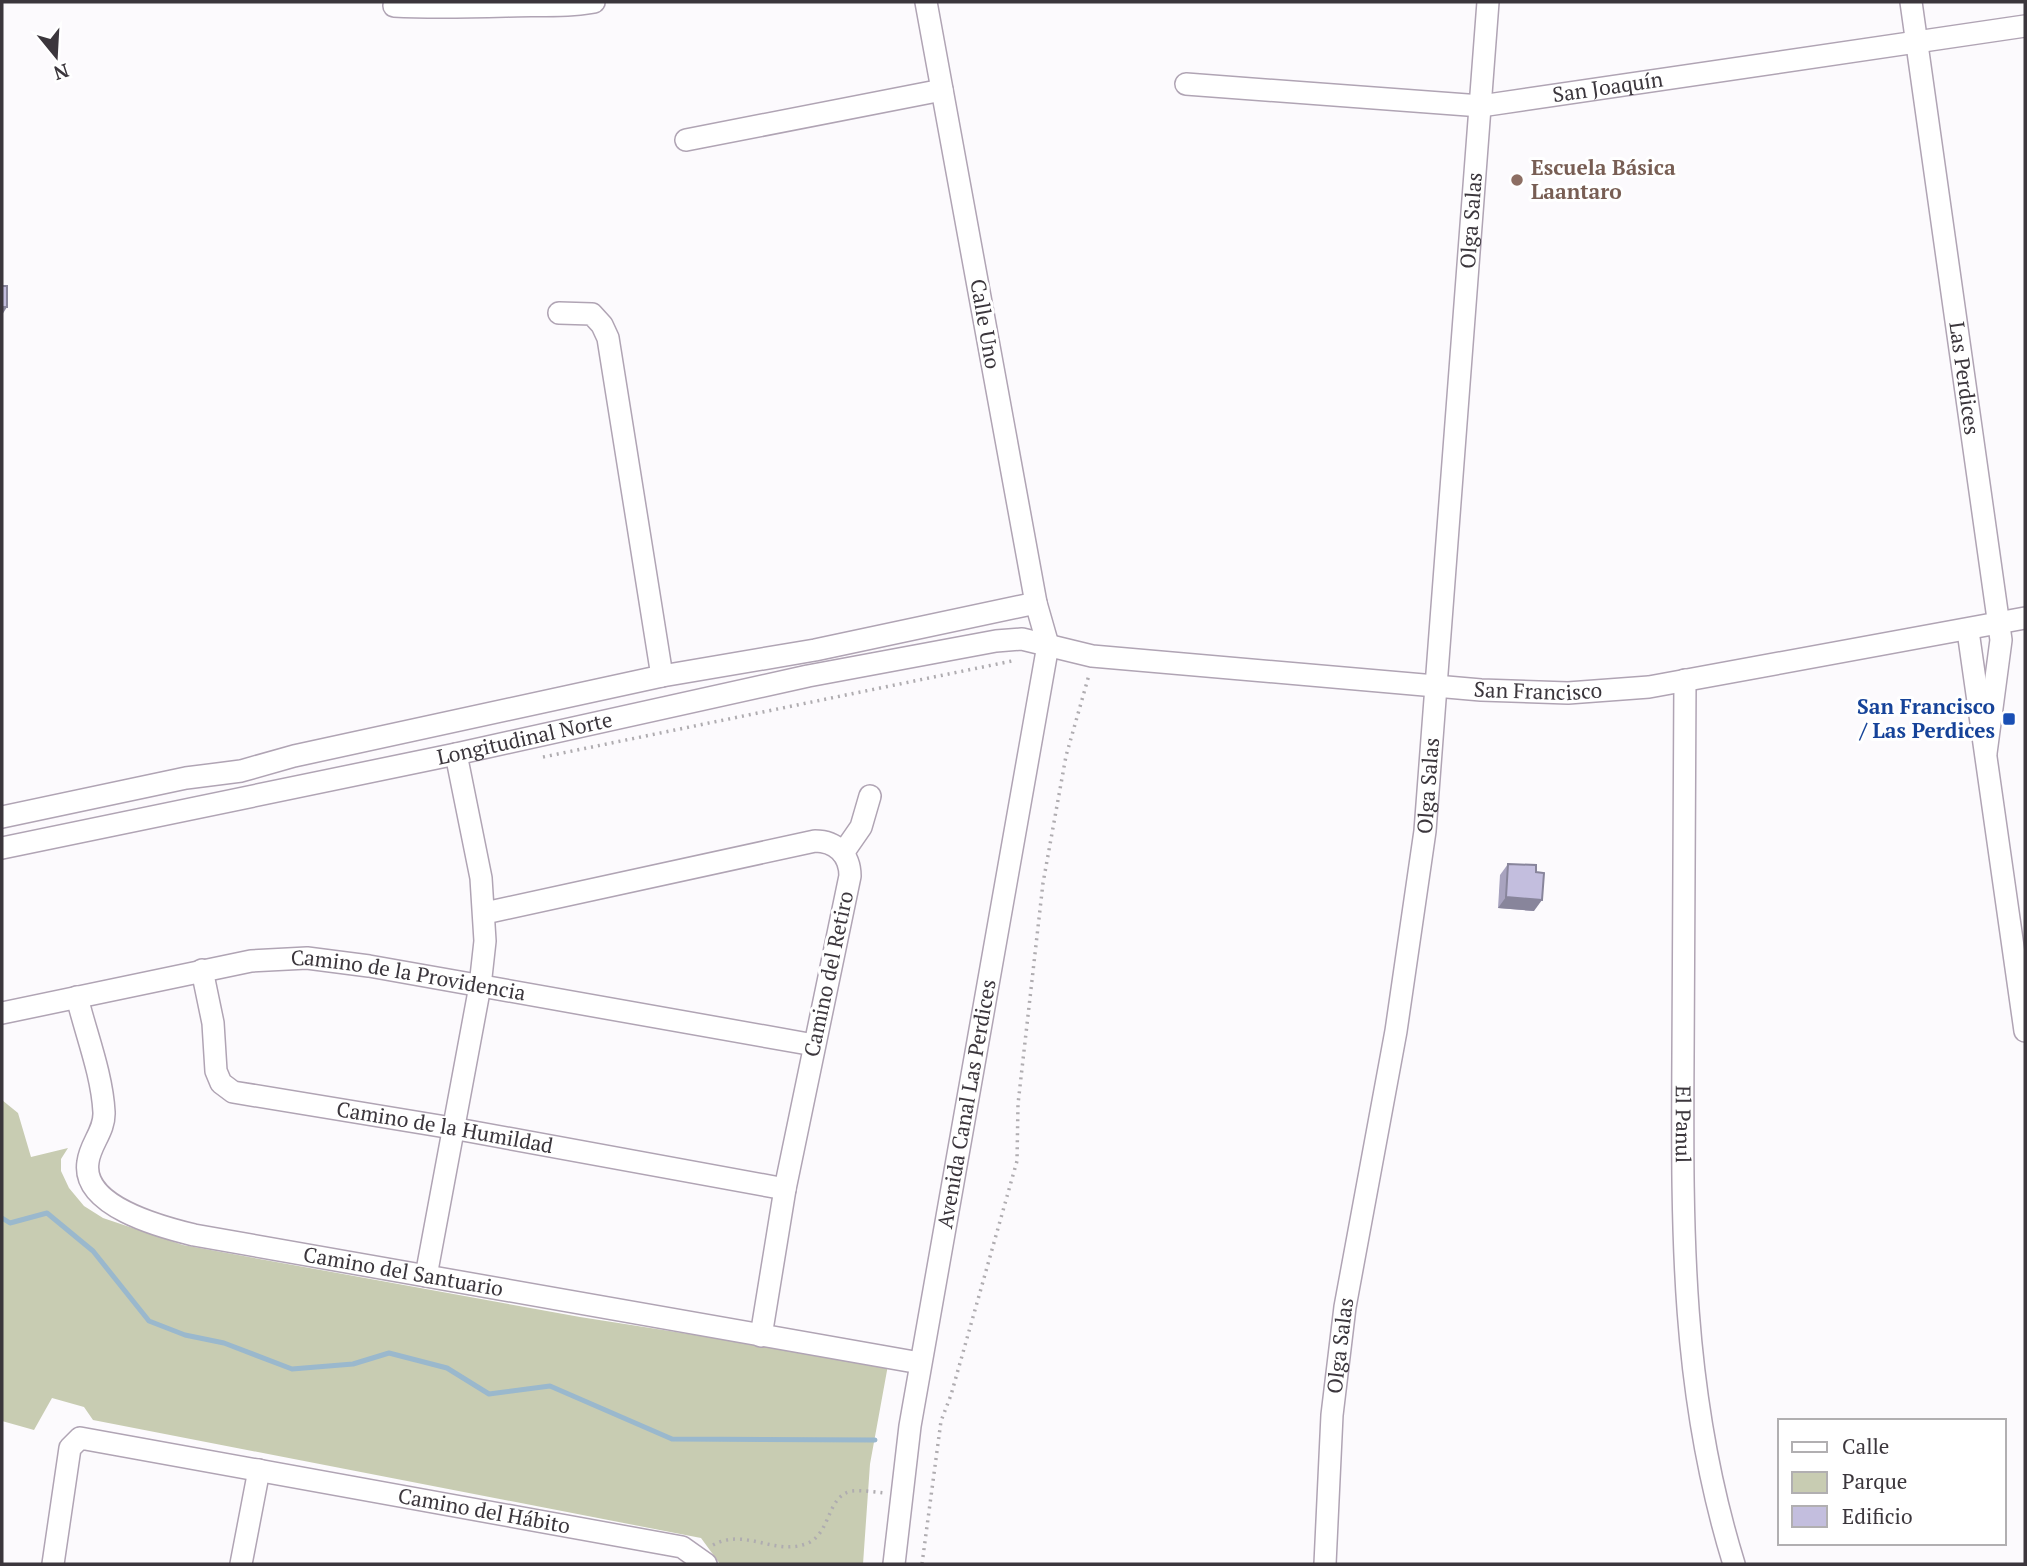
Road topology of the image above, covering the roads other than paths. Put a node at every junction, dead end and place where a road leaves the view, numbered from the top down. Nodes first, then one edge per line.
1 (594, 2) edge
2 (926, 2) edge
3 (1488, 2) edge
4 (1911, 2) edge
5 (394, 6) dead end
6 (2025, 26) edge
7 (1916, 41) junction
8 (1186, 84) dead end
9 (942, 90) junction
10 (1481, 106) junction
11 (686, 140) dead end
12 (559, 313) dead end
13 (1037, 603) junction
14 (2025, 618) edge
15 (1998, 624) junction
16 (1968, 631) junction
17 (1048, 645) junction
18 (662, 676) junction
19 (1685, 680) junction
20 (1438, 684) junction
21 (1986, 753) junction
22 (456, 754) junction
23 (870, 796) dead end
24 (2, 817) edge
25 (2, 848) edge
26 (844, 853) junction
27 (485, 913) junction
28 (202, 970) junction
29 (480, 986) junction
30 (77, 997) junction
31 (2, 1013) edge
32 (2025, 1031) edge
33 (814, 1045) junction
34 (452, 1128) junction
35 (785, 1189) junction
36 (426, 1276) junction
37 (761, 1336) junction
38 (920, 1363) junction
39 (258, 1470) junction
40 (703, 1561) edge
41 (53, 1564) edge
42 (241, 1564) edge
43 (894, 1564) edge
44 (1325, 1564) edge
45 (1734, 1564) edge

1 - 5 street
2 - 9 street, Calle Uno
3 - 10 street, Olga Salas
4 - 7 street, Las Perdices
6 - 7 street, San Joaquín
7 - 10 street, San Joaquín
7 - 15 street, Las Perdices
8 - 10 street, San Joaquín
9 - 11 street
9 - 13 street, Calle Uno
10 - 20 street, Olga Salas
12 - 18 street
13 - 17 street, Calle Uno
13 - 18 street, Longitudinal Norte
14 - 15 street, San Francisco
15 - 16 street, San Francisco
15 - 21 street, Las Perdices
16 - 19 street, San Francisco
16 - 21 street, Las Perdices
17 - 20 street, San Francisco
17 - 22 street, Longitudinal Norte
17 - 38 street, Avenida Canal Las Perdices
18 - 24 street, Longitudinal Norte
19 - 20 street, San Francisco
19 - 45 street, El Panul
20 - 44 street, Olga Salas
21 - 32 street, Las Perdices
22 - 25 street, Longitudinal Norte
22 - 27 street
23 - 26 street
26 - 27 street
26 - 33 street, Camino del Retiro
27 - 29 street
28 - 29 street, Camino de la Providencia
28 - 30 street, Camino de la Providencia
28 - 34 street, Camino de la Humildad
29 - 33 street, Camino de la Providencia
29 - 34 street
30 - 31 street, Camino de la Providencia
30 - 36 street, Camino del Santuario
33 - 35 street, Camino del Retiro
34 - 35 street, Camino de la Humildad
34 - 36 street
35 - 37 street, Camino del Retiro
36 - 37 street, Camino del Santuario
37 - 38 street, Camino del Santuario
38 - 43 street, Avenida Canal Las Perdices
39 - 40 street, Camino del Hábito
39 - 41 street, Camino del Hábito
39 - 42 street

